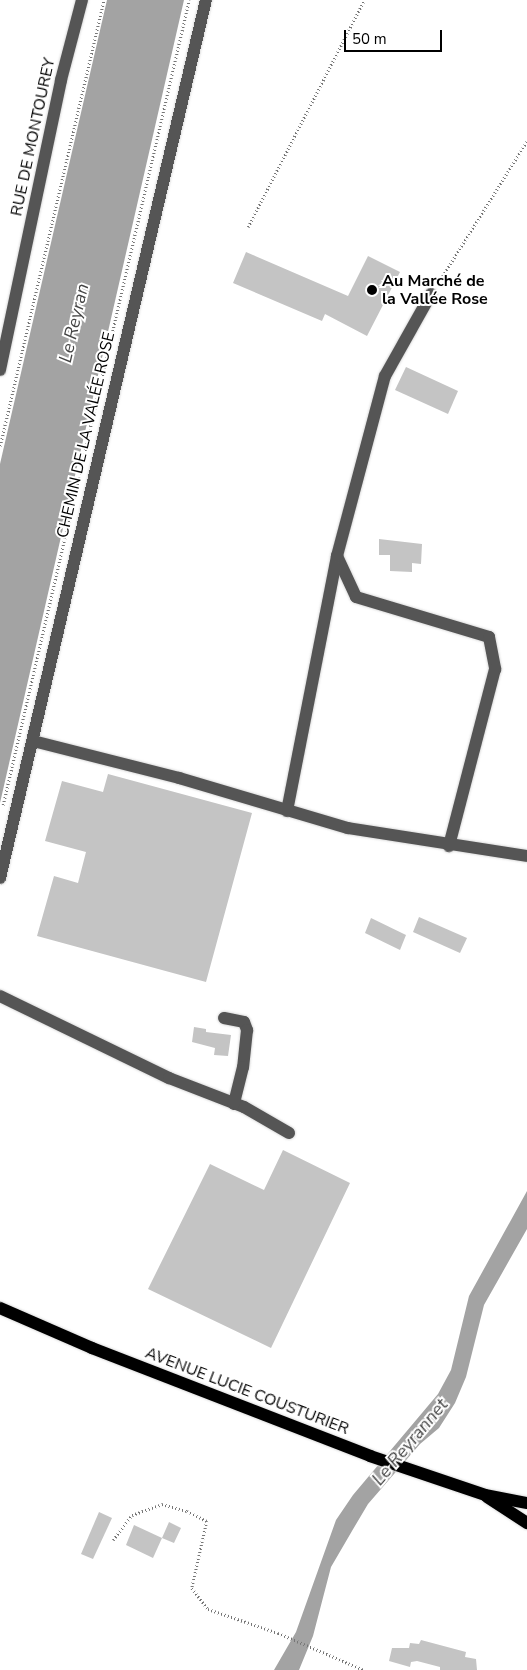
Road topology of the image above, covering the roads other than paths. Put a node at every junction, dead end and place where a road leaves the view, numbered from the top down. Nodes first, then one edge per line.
1 (82, 0) edge
2 (206, 0) edge
3 (431, 294) road end
4 (0, 370) edge
5 (337, 556) junction
6 (33, 741) junction
7 (287, 811) junction
8 (449, 846) junction
9 (527, 856) edge
10 (0, 878) edge
11 (0, 996) edge
12 (224, 1018) dead end
13 (234, 1104) junction
14 (289, 1133) dead end
15 (0, 1308) edge
16 (485, 1495) junction
17 (527, 1503) edge
18 (527, 1523) edge

1 - 4 street, RUE DE MONTOUREY
2 - 6 street, CHEMIN DE LA VALÉE ROSE
3 - 5 street
5 - 7 street
5 - 8 street
6 - 7 street
6 - 10 street, CHEMIN DE LA VALÉE ROSE
7 - 8 street
8 - 9 street
11 - 13 street
12 - 13 street
13 - 14 street
15 - 16 main road, AVENUE LUCIE COUSTURIER
16 - 17 main road, AVENUE LUCIE COUSTURIER
16 - 18 main road, AVENUE LUCIE COUSTURIER

